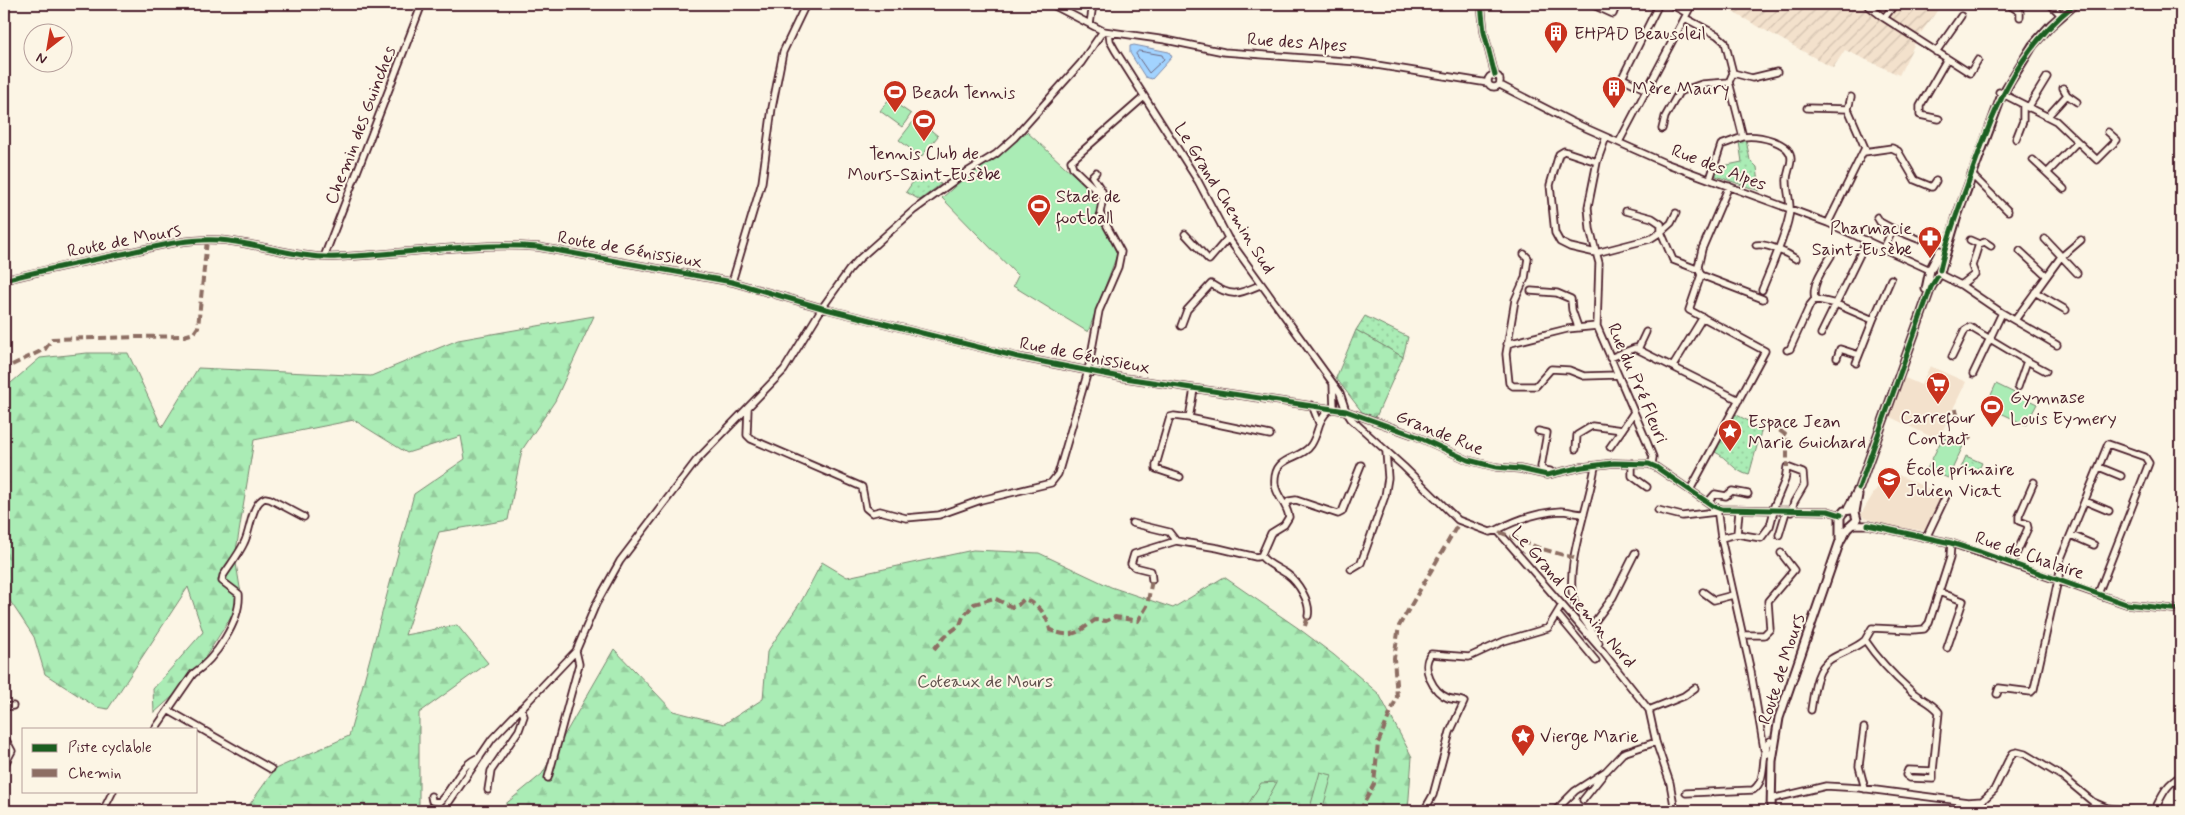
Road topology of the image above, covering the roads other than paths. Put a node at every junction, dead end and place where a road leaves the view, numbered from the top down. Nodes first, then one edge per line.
1 (422, 4) edge
2 (806, 4) edge
3 (1051, 4) edge
4 (1093, 4) edge
5 (1481, 4) edge
6 (1591, 4) edge
7 (1617, 4) edge
8 (1659, 4) edge
9 (1670, 4) edge
10 (1692, 4) edge
11 (1866, 4) edge
12 (1894, 4) edge
13 (2008, 4) edge
14 (2050, 4) edge
15 (2069, 4) edge
16 (2075, 4) edge
17 (2060, 14) junction
18 (1686, 15) junction
19 (1961, 16) dead end
20 (2020, 17) dead end
21 (1884, 18) junction
22 (1089, 23) junction
23 (1109, 32) junction
24 (1936, 52) junction
25 (1948, 60) junction
26 (1978, 60) dead end
27 (1777, 72) dead end
28 (1733, 73) junction
29 (1495, 75) junction
30 (2047, 77) dead end
31 (1729, 82) junction
32 (1488, 83) junction
33 (1500, 85) junction
34 (2063, 88) dead end
35 (1648, 90) junction
36 (2000, 93) junction
37 (2067, 95) junction
38 (1144, 96) junction
39 (1851, 96) dead end
40 (2077, 102) dead end
41 (2026, 107) junction
42 (1807, 108) dead end
43 (1848, 109) junction
44 (2048, 116) junction
45 (1939, 120) dead end
46 (1662, 129) dead end
47 (2108, 132) dead end
48 (1606, 137) junction
49 (1743, 137) junction
50 (2016, 139) dead end
51 (1619, 142) junction
52 (2077, 142) junction
53 (1864, 152) junction
54 (2033, 160) dead end
55 (1597, 162) junction
56 (1096, 172) dead end
57 (2047, 173) junction
58 (1971, 174) junction
59 (1710, 180) junction
60 (1936, 182) dead end
61 (1728, 186) junction
62 (2064, 189) dead end
63 (1103, 197) junction
64 (1790, 209) junction
65 (1626, 211) dead end
66 (2008, 211) dead end
67 (1676, 213) dead end
68 (1877, 217) dead end
69 (1828, 223) junction
70 (1893, 229) junction
71 (1661, 232) junction
72 (1184, 234) dead end
73 (1228, 238) junction
74 (2045, 239) dead end
75 (1867, 240) junction
76 (1918, 240) dead end
77 (1970, 240) dead end
78 (2081, 240) dead end
79 (1979, 244) junction
80 (1756, 245) dead end
81 (1991, 246) dead end
82 (1884, 248) junction
83 (429, 249) joint
84 (1778, 250) junction
85 (2020, 251) dead end
86 (1596, 253) junction
87 (1524, 254) dead end
88 (1831, 256) dead end
89 (2062, 256) junction
90 (324, 257) junction
91 (1796, 259) dead end
92 (1700, 272) junction
93 (1935, 272) junction
94 (2077, 273) dead end
95 (2047, 276) junction
96 (1891, 279) dead end
97 (4, 280) edge
98 (732, 282) junction
99 (1962, 284) junction
100 (1260, 285) junction
101 (1531, 290) dead end
102 (1762, 290) dead end
103 (2035, 292) junction
104 (1762, 299) dead end
105 (1815, 299) junction
106 (1836, 304) junction
107 (822, 308) junction
108 (2066, 310) dead end
109 (2002, 313) junction
110 (1703, 317) junction
111 (1873, 320) junction
112 (2015, 320) junction
113 (1181, 326) dead end
114 (1597, 326) junction
115 (1578, 327) junction
116 (1646, 332) dead end
117 (1821, 334) dead end
118 (1989, 338) junction
119 (1507, 344) junction
120 (2057, 345) dead end
121 (1638, 349) junction
122 (1787, 350) dead end
123 (1859, 355) junction
124 (1952, 357) dead end
125 (1610, 358) junction
126 (1837, 358) dead end
127 (2027, 361) junction
128 (1856, 363) dead end
129 (1673, 366) junction
130 (1088, 371) junction
131 (2046, 371) dead end
132 (1973, 374) dead end
133 (1617, 375) junction
134 (1332, 382) junction
135 (2018, 387) dead end
136 (1194, 389) junction
137 (1739, 400) junction
138 (1312, 406) junction
139 (748, 408) junction
140 (1332, 409) junction
141 (1346, 411) junction
142 (1634, 412) junction
143 (1189, 418) junction
144 (1319, 423) junction
145 (1622, 430) junction
146 (1538, 431) dead end
147 (1270, 435) dead end
148 (1610, 447) dead end
149 (1576, 449) dead end
150 (1386, 452) junction
151 (1632, 463) junction
152 (1652, 464) junction
153 (1361, 465) dead end
154 (1595, 466) junction
155 (2099, 467) junction
156 (1556, 473) junction
157 (2121, 476) dead end
158 (1180, 477) dead end
159 (2034, 482) dead end
160 (1647, 487) dead end
161 (1690, 490) junction
162 (1748, 494) dead end
163 (1946, 496) dead end
164 (2085, 501) junction
165 (1708, 502) junction
166 (1286, 505) junction
167 (1658, 510) dead end
168 (1717, 510) junction
169 (1739, 511) junction
170 (1773, 511) junction
171 (2108, 511) dead end
172 (1789, 512) junction
173 (1854, 513) junction
174 (1584, 514) junction
175 (304, 516) dead end
176 (1841, 519) junction
177 (1132, 523) dead end
178 (1868, 525) junction
179 (1852, 526) junction
180 (1497, 530) junction
181 (1737, 534) junction
182 (1779, 535) dead end
183 (2071, 535) junction
184 (1721, 538) junction
185 (1926, 538) junction
186 (1840, 541) junction
187 (1176, 542) junction
188 (1951, 543) junction
189 (2094, 545) dead end
190 (1634, 553) dead end
191 (1782, 553) dead end
192 (1260, 556) junction
193 (2012, 563) junction
194 (1351, 569) dead end
195 (2058, 579) junction
196 (1152, 580) dead end
197 (1703, 592) dead end
198 (1939, 592) junction
199 (2098, 594) junction
200 (1734, 595) junction
201 (1562, 605) junction
202 (2181, 610) edge
203 (1557, 614) junction
204 (1308, 616) dead end
205 (1590, 628) junction
206 (1743, 635) junction
207 (1866, 640) junction
208 (1947, 648) dead end
209 (1601, 649) junction
210 (576, 650) junction
211 (1596, 661) dead end
212 (1695, 688) dead end
213 (1997, 694) dead end
214 (13, 706) dead end
215 (4, 707) edge
216 (520, 708) junction
217 (168, 710) junction
218 (1649, 710) junction
219 (1812, 710) dead end
220 (156, 728) edge
221 (1864, 728) dead end
222 (4, 736) edge
223 (1762, 738) junction
224 (1772, 740) junction
225 (1656, 742) junction
226 (1764, 748) junction
227 (480, 757) junction
228 (1770, 759) junction
229 (4, 766) edge
230 (271, 768) dead end
231 (1933, 770) dead end
232 (1606, 771) junction
233 (2181, 776) edge
234 (548, 778) dead end
235 (1865, 789) junction
236 (488, 790) dead end
237 (112, 792) edge
238 (1686, 793) dead end
239 (431, 796) dead end
240 (1771, 799) junction
241 (1583, 800) dead end
242 (103, 811) edge
243 (443, 811) edge
244 (1424, 811) edge
245 (1555, 811) edge
246 (1675, 811) edge
247 (1771, 811) edge
248 (2133, 811) edge
249 (2154, 811) edge

1 - 90 street, Chemin des Guinches
2 - 98 street
3 - 22 street
4 - 22 street
5 - 29 street
6 - 7 street
8 - 35 street
9 - 18 street
10 - 18 street
11 - 21 street
12 - 21 street
13 - 20 street
14 - 17 street
15 - 17 main road
16 - 17 main road
17 - 36 main road
18 - 28 street
18 - 35 street
19 - 24 street
21 - 24 street
22 - 23 street
23 - 32 street, Rue des Alpes
23 - 38 street, Le Grand Chemin Sud
23 - 107 street
24 - 25 street
25 - 26 street
25 - 45 street
27 - 28 street
28 - 31 street
29 - 32 street
29 - 33 street
30 - 41 street
31 - 46 street
31 - 49 street
32 - 33 street
33 - 48 street, Rue des Alpes
34 - 37 street
35 - 51 street
36 - 41 street
36 - 58 main road
36 - 93 main road
37 - 40 street
37 - 44 street
38 - 63 street
38 - 73 street, Le Grand Chemin Sud
39 - 43 street
41 - 44 street
41 - 50 street
42 - 43 street
43 - 53 street
44 - 52 street
47 - 52 street
48 - 51 street, Rue des Alpes
48 - 55 street, Rue du Pré Fleuri
49 - 59 street
49 - 64 street
51 - 59 street, Rue des Alpes
52 - 57 street
53 - 60 street
53 - 69 street
54 - 57 street
55 - 86 street, Rue du Pré Fleuri
55 - 86 street
56 - 63 street
57 - 62 street
58 - 66 street
58 - 93 main road
59 - 61 street, Rue des Alpes
61 - 64 street, Rue des Alpes
61 - 92 street
63 - 130 street
64 - 69 street, Rue des Alpes
64 - 84 street
65 - 71 street
67 - 71 street
68 - 70 street
69 - 75 street, Rue des Alpes
70 - 76 street
70 - 82 street
71 - 86 street
71 - 92 street
72 - 73 street
73 - 100 street, Le Grand Chemin Sud
74 - 89 street
75 - 82 street, Rue des Alpes
75 - 106 street
77 - 79 street
78 - 89 street
79 - 81 street
79 - 99 street
80 - 84 street
82 - 93 street, Rue des Alpes
83 - 90 street, Route de Mours
83 - 98 street, Route de Génissieux
84 - 91 street
84 - 102 street
85 - 95 street
86 - 114 street, Rue du Pré Fleuri
87 - 119 street
88 - 105 street
89 - 94 street
89 - 95 street
90 - 97 street, Route de Mours
92 - 104 street
92 - 110 street
93 - 99 street, Rue des Alpes
93 - 173 main road, Route de Mours
95 - 103 street
96 - 111 street
98 - 107 street, Route de Génissieux
99 - 109 street, Rue des Alpes
100 - 113 street
100 - 134 street, Le Grand Chemin Sud
101 - 115 street
103 - 108 street
103 - 112 street
105 - 106 street
105 - 122 street
106 - 111 street
106 - 117 street
107 - 130 street, Rue de Génissieux
107 - 139 street
109 - 112 street, Rue des Alpes
109 - 118 street
110 - 129 street
110 - 137 street
111 - 123 street
112 - 120 street, Rue des Alpes
114 - 115 street
114 - 125 street, Rue du Pré Fleuri
115 - 119 street
116 - 121 street
118 - 124 street
118 - 127 street
118 - 132 street
119 - 133 street
121 - 125 street
121 - 129 street
123 - 126 street
123 - 128 street
125 - 133 street, Rue du Pré Fleuri
127 - 131 street
127 - 135 street
129 - 137 street
130 - 136 street, Rue de Génissieux
130 - 139 street
133 - 142 street, Rue du Pré Fleuri
134 - 140 street
134 - 141 street, Le Grand Chemin Sud
136 - 138 street, Rue de Génissieux
136 - 143 street
137 - 161 street
138 - 140 street, Rue de Génissieux
138 - 144 street
139 - 210 street
140 - 141 street, Rue de Génissieux
140 - 144 street
141 - 150 street, Le Grand Chemin Nord
141 - 156 street, Grande Rue
142 - 145 street
142 - 152 street, Rue du Pré Fleuri
143 - 147 street
143 - 158 street
144 - 166 street
145 - 148 street
145 - 149 street
146 - 156 street
150 - 180 street, Le Grand Chemin Nord
150 - 194 street
151 - 152 street, Grande Rue
151 - 154 street, Grande Rue
151 - 160 street
152 - 161 street
153 - 166 street
154 - 156 street, Grande Rue
154 - 174 street
155 - 157 street
155 - 164 street
155 - 199 street
159 - 193 street
161 - 165 street
162 - 165 street
163 - 185 street
164 - 171 street
164 - 183 street
165 - 168 street
166 - 192 street
167 - 168 street
168 - 169 street
168 - 184 street
169 - 170 street
169 - 181 street
170 - 172 street
170 - 172 street
170 - 181 street
172 - 176 street
172 - 182 street
173 - 176 main road
173 - 178 street, Rue de Chalaire
173 - 179 main road, Route de Mours
174 - 180 street
174 - 205 street
175 - 217 street
176 - 179 main road
176 - 186 main road, Route de Mours
177 - 187 street
178 - 179 street, Rue de Chalaire
178 - 185 street, Rue de Chalaire
179 - 186 main road, Route de Mours
180 - 201 street, Le Grand Chemin Nord
181 - 184 street
183 - 189 street
183 - 195 street
184 - 200 street
185 - 188 street, Rue de Chalaire
186 - 224 main road, Route de Mours
187 - 192 street
187 - 196 street
188 - 193 street, Rue de Chalaire
188 - 198 street
190 - 205 street
191 - 206 street
192 - 204 street
193 - 195 street, Rue de Chalaire
195 - 199 street, Rue de Chalaire
195 - 213 street, Rue de Chalaire
197 - 200 street
198 - 207 street
198 - 208 street
199 - 202 street, Rue de Chalaire
200 - 206 street
201 - 203 street
201 - 209 street, Le Grand Chemin Nord
203 - 211 street
203 - 244 street
205 - 209 street
206 - 223 street
207 - 219 street
207 - 231 street
209 - 218 street, Le Grand Chemin Nord
210 - 216 street
210 - 234 street
212 - 218 street
214 - 215 street
216 - 227 street
216 - 236 street
217 - 220 street
217 - 230 street
218 - 225 street, Le Grand Chemin Nord
221 - 235 street
222 - 229 street
223 - 224 street
223 - 226 street
224 - 226 street
224 - 228 main road, Route de Mours
225 - 232 street
225 - 246 street, Le Grand Chemin Nord
226 - 228 street
227 - 239 street
227 - 243 street
228 - 238 street
228 - 240 main road, Route de Mours
232 - 241 street
232 - 245 street
233 - 249 street
235 - 240 street
235 - 248 street
237 - 242 street
240 - 247 main road, Route de Mours

